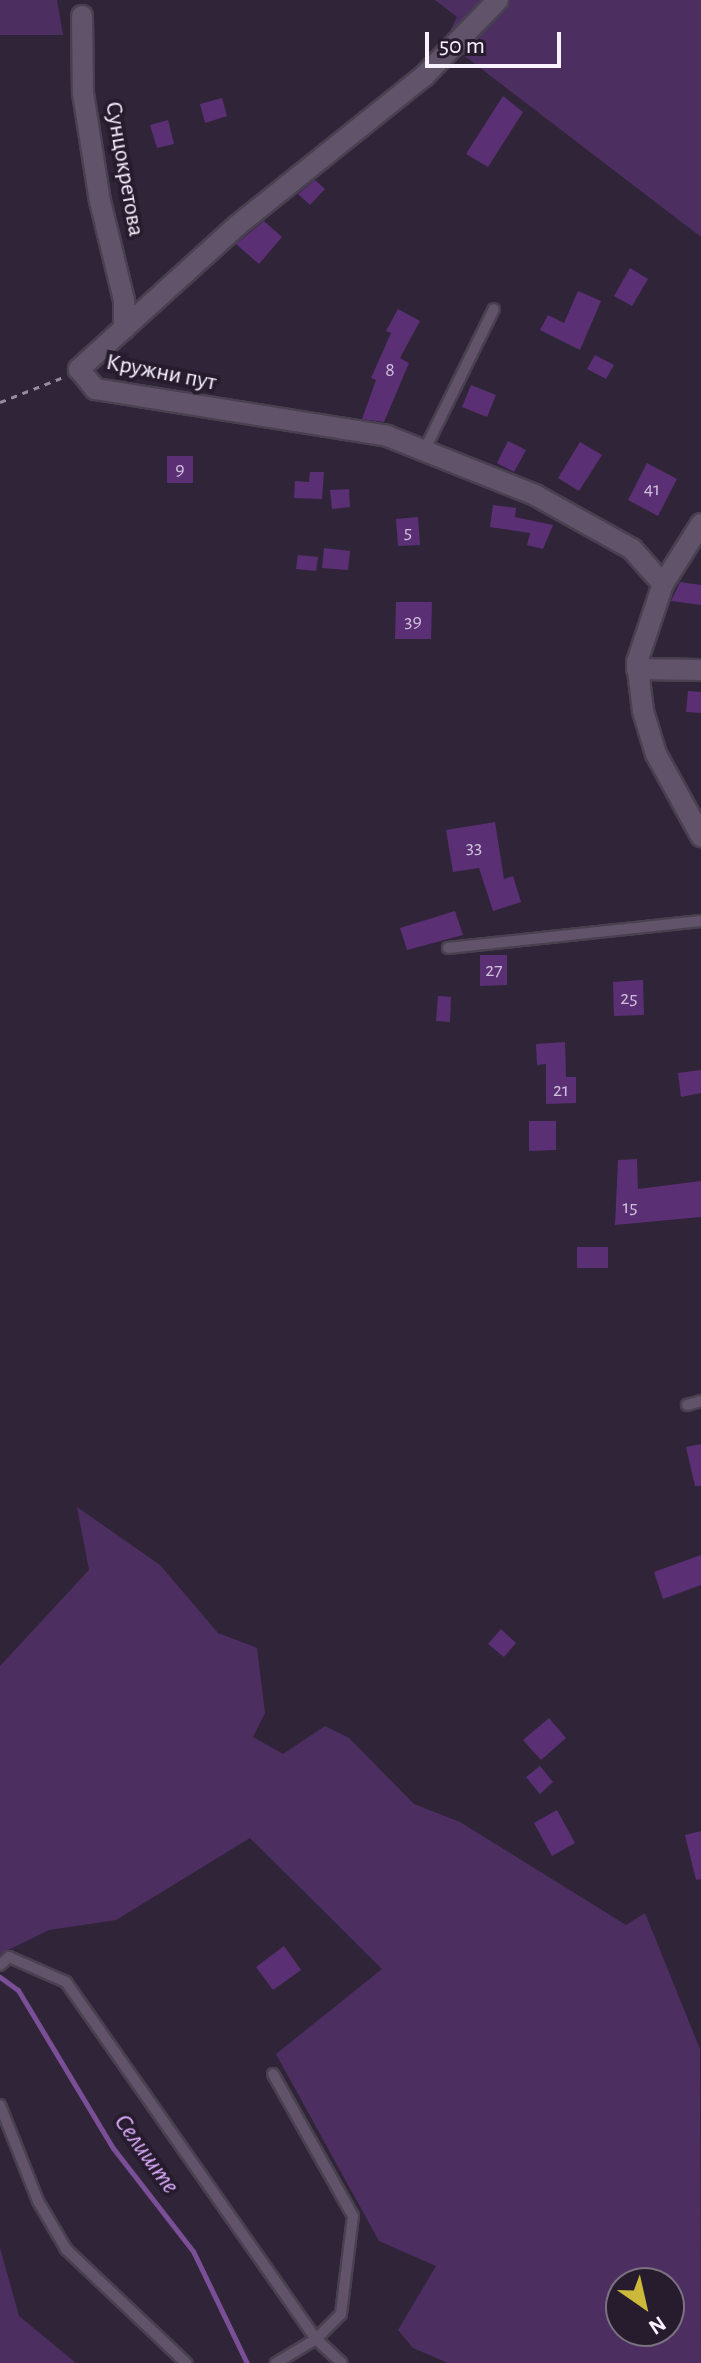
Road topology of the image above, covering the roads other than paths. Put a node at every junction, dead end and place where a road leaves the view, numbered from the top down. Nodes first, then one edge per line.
1 (498, 0) edge
2 (82, 16) dead end
3 (494, 309) dead end
4 (124, 329) junction
5 (424, 451) junction
6 (701, 524) edge
7 (663, 584) junction
8 (637, 669) junction
9 (701, 670) edge
10 (701, 836) edge
11 (701, 921) edge
12 (448, 948) dead end
13 (701, 1401) edge
14 (687, 1405) dead end
15 (1, 1964) edge
16 (273, 2074) dead end
17 (0, 2105) edge
18 (316, 2339) junction
19 (278, 2362) edge
20 (186, 2363) edge
21 (342, 2363) edge

1 - 4 street, Кружни пут
2 - 4 street, Сунцокретова
3 - 5 lane
4 - 5 street, Кружни пут
5 - 7 street, Кружни пут
6 - 7 street
7 - 8 street
8 - 9 street
8 - 10 street
11 - 12 lane
13 - 14 lane
15 - 18 lane
16 - 18 lane
17 - 20 lane
18 - 19 lane
18 - 21 lane

